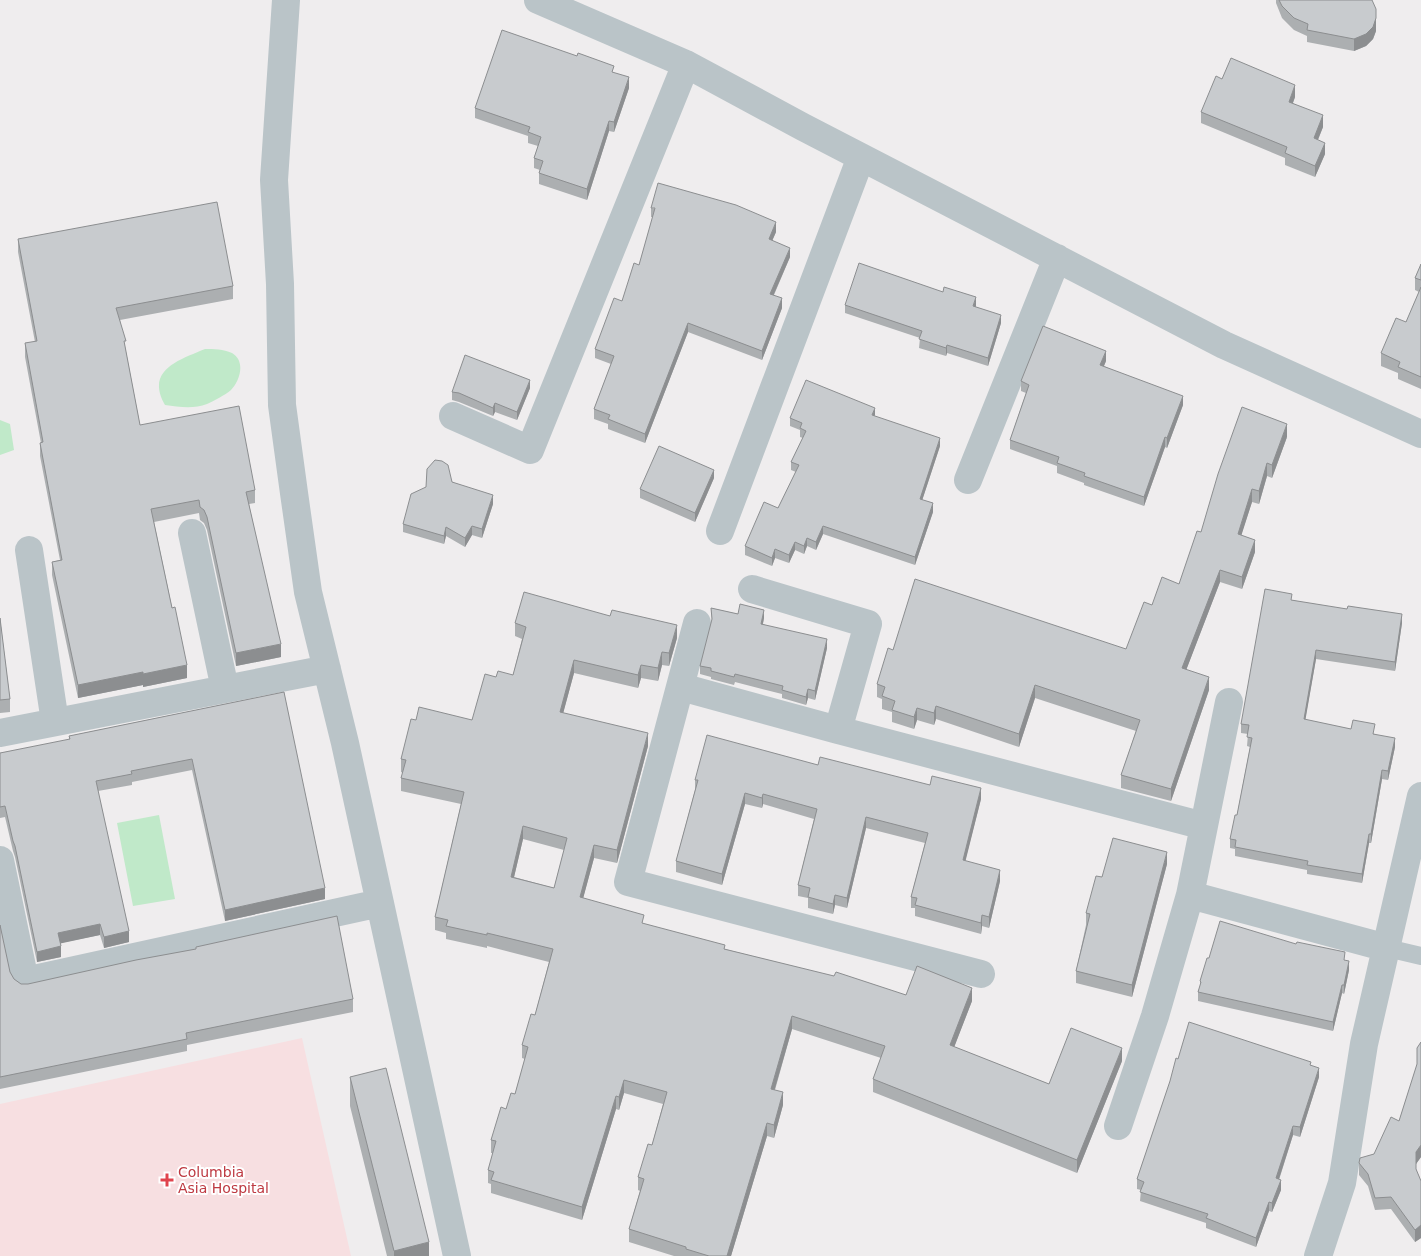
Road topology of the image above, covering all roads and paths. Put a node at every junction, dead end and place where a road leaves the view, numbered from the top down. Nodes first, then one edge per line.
1 (286, 0) edge
2 (538, 0) edge
3 (686, 64) junction
4 (861, 158) junction
5 (1057, 258) junction
6 (453, 416) dead end
7 (1421, 434) edge
8 (968, 480) dead end
9 (720, 531) dead end
10 (192, 532) dead end
11 (28, 550) dead end
12 (752, 590) dead end
13 (697, 623) dead end
14 (327, 669) junction
15 (681, 687) junction
16 (225, 689) junction
17 (1229, 702) dead end
18 (55, 722) junction
19 (838, 730) junction
20 (0, 733) edge
21 (1421, 796) edge
22 (1204, 826) junction
23 (0, 860) edge
24 (1190, 895) junction
25 (380, 903) junction
26 (1387, 948) junction
27 (1421, 956) edge
28 (981, 974) dead end
29 (1118, 1126) dead end
30 (457, 1256) edge
31 (1318, 1256) edge

1 - 14 street
2 - 3 street
3 - 4 street
3 - 6 street
4 - 5 street
4 - 9 street
5 - 7 street
5 - 8 street
10 - 16 street
11 - 18 street
12 - 19 street
13 - 15 street
14 - 16 street
14 - 25 street
15 - 19 street
15 - 28 street
16 - 18 street
17 - 22 street
18 - 20 street
19 - 22 street
21 - 26 street
22 - 24 street
23 - 25 street
24 - 26 street
24 - 29 street
25 - 30 street
26 - 27 lane
26 - 31 street

